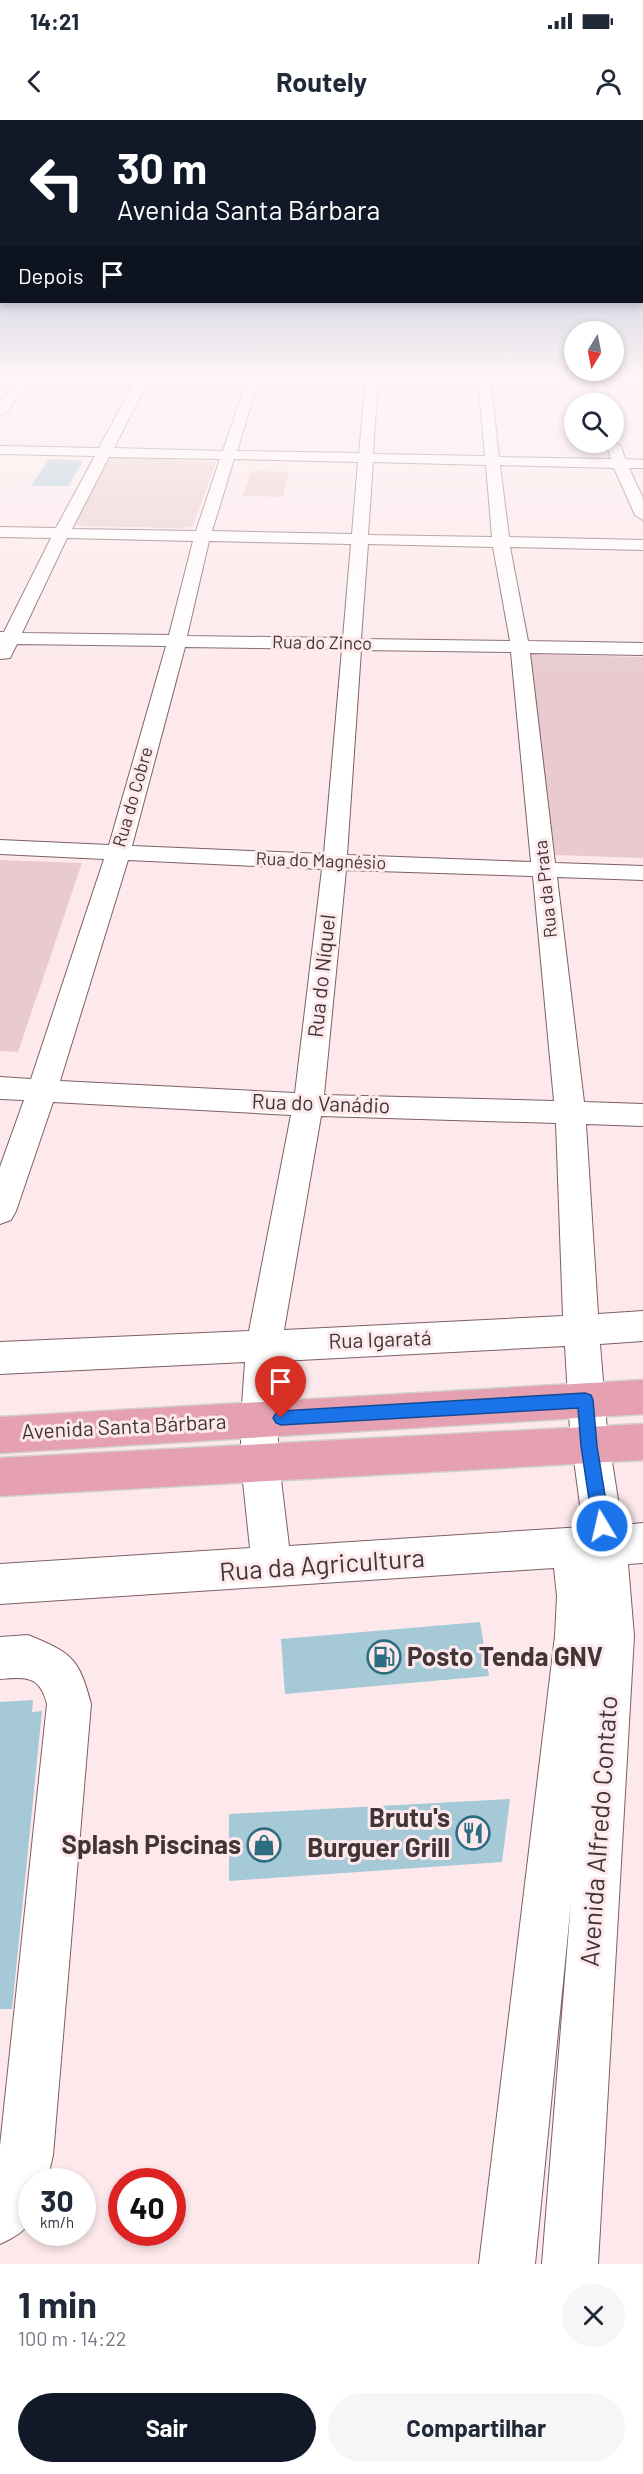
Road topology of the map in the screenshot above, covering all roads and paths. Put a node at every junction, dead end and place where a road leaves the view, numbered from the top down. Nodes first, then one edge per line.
1 (90, 479) edge
2 (221, 479) edge
3 (364, 479) edge
4 (494, 479) edge
5 (626, 479) edge
6 (643, 515) edge
7 (0, 532) edge
8 (61, 534) junction
9 (202, 537) junction
10 (360, 540) junction
11 (501, 543) junction
12 (643, 544) edge
13 (5, 638) edge
14 (177, 640) junction
15 (352, 644) junction
16 (520, 646) junction
17 (643, 649) edge
18 (0, 659) edge
19 (0, 847) edge
20 (118, 852) junction
21 (335, 862) junction
22 (544, 868) junction
23 (643, 873) edge
24 (0, 1088) edge
25 (42, 1091) junction
26 (308, 1105) junction
27 (570, 1111) junction
28 (643, 1115) edge
29 (0, 1211) edge
30 (643, 1326) edge
31 (580, 1328) junction
32 (264, 1344) junction
33 (0, 1358) edge
34 (643, 1396) edge
35 (585, 1400) junction
36 (259, 1419) junction
37 (0, 1435) edge
38 (643, 1442) edge
39 (589, 1446) junction
40 (260, 1463) junction
41 (0, 1477) edge
42 (606, 1545) edge
43 (272, 1568) junction
44 (0, 1584) edge
45 (0, 1658) edge
46 (0, 2216) edge
47 (507, 2264) edge
48 (570, 2264) edge

1 - 8 street
2 - 9 street, Rua do Cobre
3 - 10 street, Rua do Níquel
4 - 11 street, Rua da Prata
5 - 6 street
7 - 8 street
8 - 9 street
8 - 13 street
9 - 10 street
9 - 14 street, Rua do Cobre
10 - 11 street
10 - 15 street, Rua do Níquel
11 - 12 street
11 - 16 street, Rua da Prata
13 - 14 street, Rua do Zinco
13 - 18 street
14 - 15 street, Rua do Zinco
14 - 20 street, Rua do Cobre
15 - 16 street, Rua do Zinco
15 - 21 street, Rua do Níquel
16 - 17 street, Rua do Zinco
16 - 22 street, Rua da Prata
19 - 20 street, Rua do Magnésio
20 - 21 street, Rua do Magnésio
20 - 25 street, Rua do Cobre
21 - 22 street, Rua do Magnésio
21 - 26 street, Rua do Níquel
22 - 23 street, Rua do Magnésio
22 - 27 street, Rua da Prata
24 - 25 street, Rua do Vanádio
25 - 26 street, Rua do Vanádio
25 - 29 street, Rua do Cobre
26 - 27 street, Rua do Vanádio
26 - 32 street, Rua do Níquel
27 - 28 street, Rua do Vanádio
27 - 31 street, Rua da Prata
30 - 31 street, Rua Igaratá
31 - 32 street, Rua Igaratá
31 - 35 street, Rua da Prata
32 - 33 street, Rua Igaratá
32 - 36 street, Rua do Níquel
34 - 35 main road, Avenida Santa Bárbara
35 - 36 main road, Avenida Santa Bárbara
35 - 39 street, Avenida Alfredo Contato
36 - 37 main road, Avenida Santa Bárbara
36 - 40 street, Rua do Níquel
38 - 39 main road, Avenida Santa Bárbara
39 - 40 main road, Avenida Santa Bárbara
39 - 42 street, Avenida Alfredo Contato
40 - 41 main road, Avenida Santa Bárbara
40 - 43 street, Rua do Níquel
42 - 43 street, Rua da Agricultura
42 - 47 street, Avenida Alfredo Contato
42 - 48 street, Avenida Alfredo Contato
43 - 44 street, Rua da Agricultura
45 - 46 street

